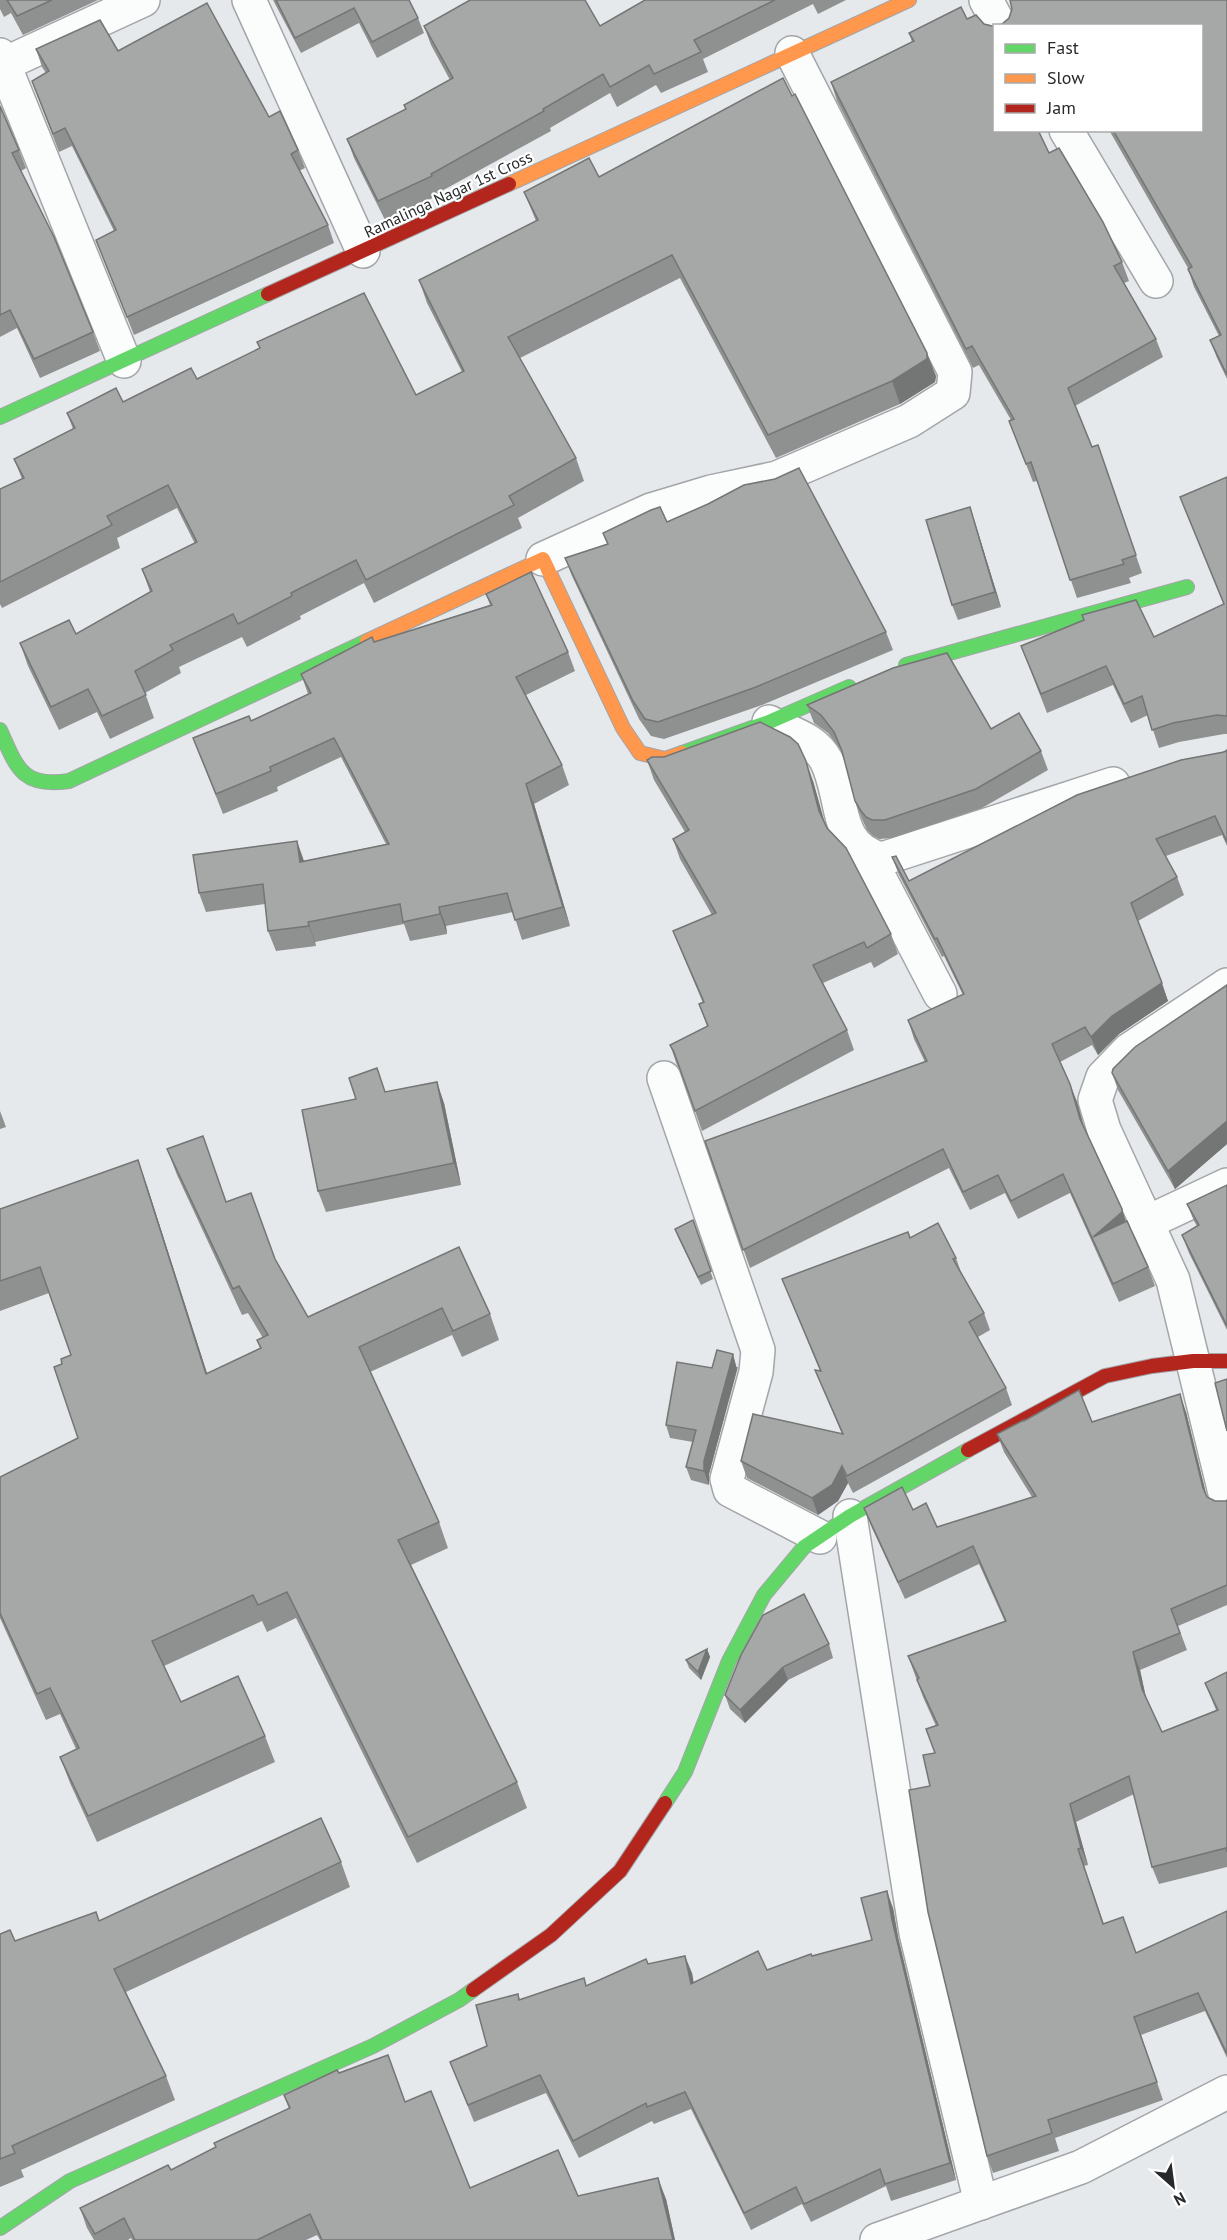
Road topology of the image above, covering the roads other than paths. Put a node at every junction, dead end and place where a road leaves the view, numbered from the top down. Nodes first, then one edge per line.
1 (143, 0) edge
2 (249, 0) edge
3 (909, 0) edge
4 (986, 0) edge
5 (999, 24) edge
6 (792, 53) junction
7 (2, 62) edge
8 (1067, 132) edge
9 (363, 251) junction
10 (1156, 281) dead end
11 (124, 361) junction
12 (0, 417) edge
13 (543, 559) junction
14 (1187, 587) dead end
15 (893, 669) edge
16 (862, 682) edge
17 (769, 722) junction
18 (0, 730) edge
19 (1139, 775) edge
20 (868, 856) junction
21 (1227, 985) edge
22 (940, 994) dead end
23 (664, 1078) dead end
24 (1227, 1185) edge
25 (1146, 1223) junction
26 (1193, 1361) junction
27 (1227, 1361) edge
28 (1227, 1501) edge
29 (850, 1516) junction
30 (820, 1537) junction
31 (1227, 2092) edge
32 (981, 2203) junction
33 (0, 2228) edge
34 (877, 2240) edge

1 - 7 street
2 - 9 street
3 - 6 street, Ramalinga Nagar 1st Cross
4 - 5 street
6 - 9 street, Ramalinga Nagar 1st Cross
6 - 13 street
7 - 11 street
8 - 10 street
9 - 11 street, Ramalinga Nagar 1st Cross
11 - 12 street, Ramalinga Nagar 1st Cross
13 - 17 street
13 - 18 street
14 - 15 street
16 - 17 street
17 - 20 street
19 - 20 street
20 - 22 street
21 - 25 street
23 - 30 street
24 - 25 street
25 - 26 street
26 - 27 street
26 - 28 street
26 - 29 street
29 - 30 street
29 - 32 street
30 - 33 street
31 - 32 street
32 - 34 street

